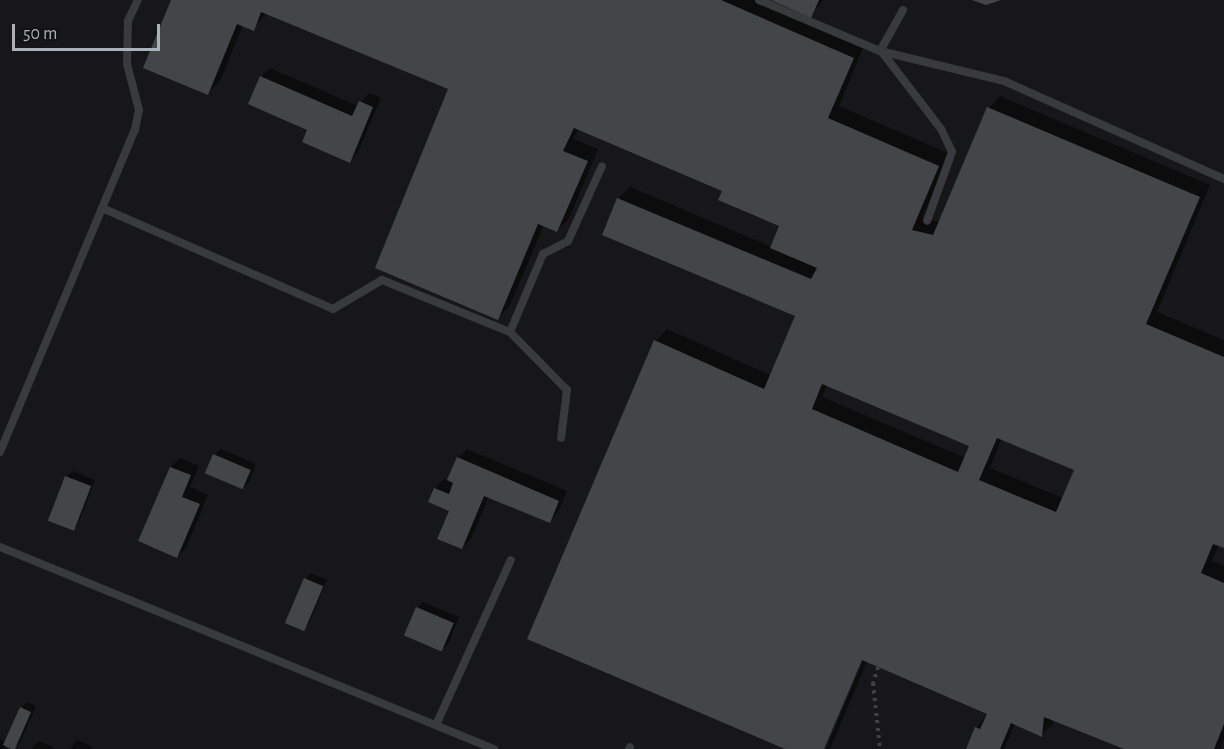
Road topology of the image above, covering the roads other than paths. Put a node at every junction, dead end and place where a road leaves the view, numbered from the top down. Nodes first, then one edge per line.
1 (138, 0) edge
2 (759, 0) edge
3 (903, 10) dead end
4 (881, 52) junction
5 (602, 166) dead end
6 (1224, 179) edge
7 (102, 208) junction
8 (927, 220) dead end
9 (510, 332) junction
10 (561, 438) dead end
11 (0, 452) edge
12 (0, 547) edge
13 (511, 560) dead end
14 (436, 725) junction
15 (494, 749) edge

1 - 7 lane
2 - 4 lane
3 - 4 lane
4 - 6 lane
4 - 8 lane
5 - 9 lane
7 - 9 lane
7 - 11 lane
9 - 10 lane
12 - 14 lane
13 - 14 lane
14 - 15 lane

